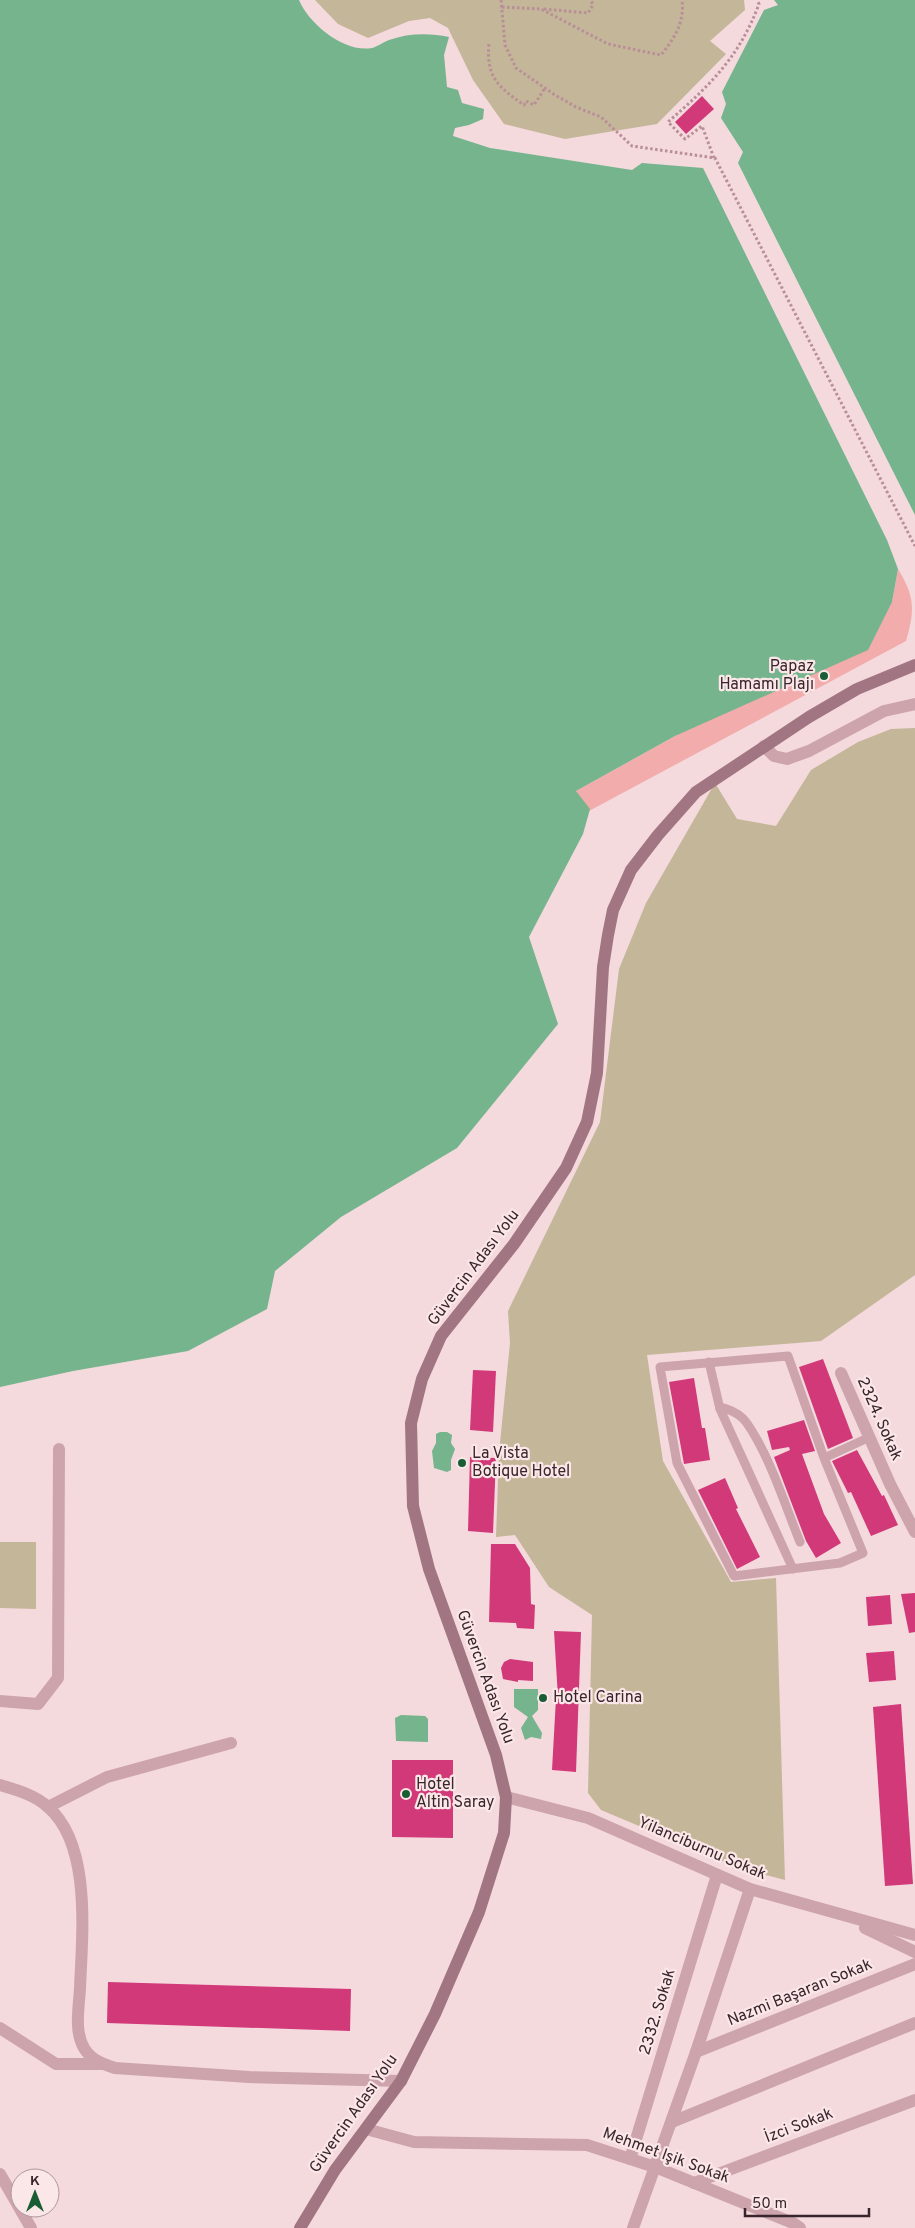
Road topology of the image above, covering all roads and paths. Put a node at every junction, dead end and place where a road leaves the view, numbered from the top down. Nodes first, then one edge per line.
1 (501, 0) edge
2 (591, 0) edge
3 (682, 0) edge
4 (756, 0) edge
5 (502, 7) junction
6 (541, 9) junction
7 (488, 44) dead end
8 (545, 88) junction
9 (715, 158) junction
10 (915, 546) edge
11 (915, 665) edge
12 (915, 704) edge
13 (764, 746) junction
14 (709, 1362) junction
15 (841, 1373) dead end
16 (720, 1409) junction
17 (870, 1437) junction
18 (58, 1449) dead end
19 (824, 1458) junction
20 (915, 1532) edge
21 (800, 1542) dead end
22 (793, 1569) junction
23 (0, 1702) edge
24 (231, 1744) dead end
25 (0, 1785) edge
26 (506, 1797) junction
27 (48, 1807) junction
28 (718, 1875) junction
29 (750, 1889) junction
30 (834, 1912) junction
31 (915, 1935) edge
32 (915, 1952) edge
33 (915, 1964) edge
34 (915, 2023) edge
35 (0, 2028) edge
36 (696, 2052) junction
37 (103, 2064) junction
38 (401, 2081) junction
39 (915, 2100) edge
40 (672, 2122) junction
41 (366, 2129) junction
42 (630, 2159) junction
43 (656, 2167) junction
44 (0, 2174) edge
45 (694, 2183) junction
46 (32, 2228) edge
47 (300, 2228) edge
48 (633, 2228) edge
49 (800, 2228) edge

1 - 5 path
2 - 6 path
3 - 6 path
4 - 9 path
5 - 6 path
5 - 8 path
7 - 8 path
8 - 9 path
9 - 10 path
11 - 13 main road, Güvercin Adası Yolu
12 - 13 street
13 - 26 main road, Güvercin Adası Yolu
14 - 16 lane
14 - 19 lane
14 - 22 lane
15 - 17 street, 2324. Sokak
16 - 21 lane
16 - 22 lane
17 - 19 lane
17 - 20 street, 2324. Sokak
18 - 23 street
19 - 22 lane
24 - 27 street
25 - 27 street
26 - 28 street, Yilanciburnu Sokak
26 - 38 main road, Güvercin Adası Yolu
27 - 37 street
28 - 29 street, Yilanciburnu Sokak
28 - 42 street, 2332. Sokak
29 - 30 street, Yilanciburnu Sokak
29 - 36 street
30 - 31 street, Yilanciburnu Sokak
30 - 32 street
33 - 36 street, Nazmi Başaran Sokak
34 - 40 street
35 - 37 street
36 - 40 street
37 - 38 street
38 - 41 main road, Güvercin Adası Yolu
39 - 45 street, İzci Sokak
40 - 43 street
41 - 42 street, Mehmet Işik Sokak
41 - 47 main road, Güvercin Adası Yolu
42 - 43 street, Mehmet Işik Sokak
43 - 45 street, Mehmet Işik Sokak
43 - 48 street
44 - 46 street
45 - 49 street, Mehmet Işik Sokak

